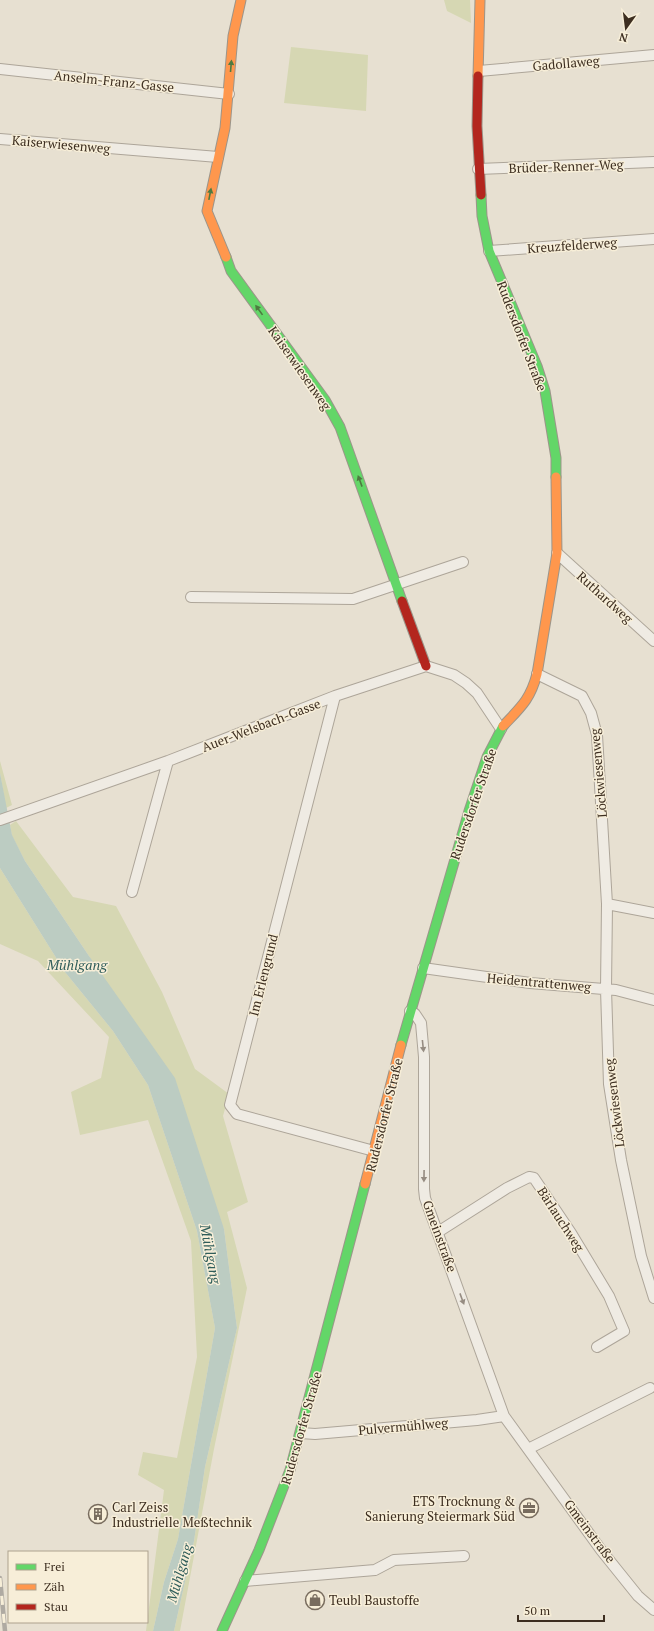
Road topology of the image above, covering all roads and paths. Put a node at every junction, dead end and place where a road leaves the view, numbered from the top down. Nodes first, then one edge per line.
1 (241, 0) edge
2 (473, 0) edge
3 (480, 0) edge
4 (480, 17) junction
5 (654, 55) edge
6 (0, 69) edge
7 (479, 71) junction
8 (229, 94) junction
9 (0, 139) edge
10 (218, 157) junction
11 (654, 162) edge
12 (478, 169) junction
13 (654, 239) edge
14 (489, 251) junction
15 (557, 553) junction
16 (463, 562) dead end
17 (396, 585) junction
18 (191, 597) dead end
19 (654, 641) edge
20 (426, 666) junction
21 (537, 674) junction
22 (335, 696) junction
23 (501, 729) junction
24 (168, 761) junction
25 (4, 818) edge
26 (132, 892) dead end
27 (607, 904) junction
28 (654, 913) edge
29 (423, 968) junction
30 (606, 989) junction
31 (654, 1000) edge
32 (410, 1011) junction
33 (374, 1151) junction
34 (438, 1232) junction
35 (654, 1298) edge
36 (596, 1347) dead end
37 (650, 1388) dead end
38 (504, 1416) junction
39 (301, 1433) junction
40 (528, 1449) junction
41 (464, 1556) dead end
42 (245, 1581) junction
43 (654, 1610) edge
44 (222, 1631) edge

8 -> 1 street, Kaiserwiesenweg
2 - 4 street
3 - 4 street, Rudersdorfer Straße
4 - 7 street, Rudersdorfer Straße
5 - 7 street, Gadollaweg
6 - 8 street, Anselm-Franz-Gasse
7 - 12 street, Rudersdorfer Straße
8 - 10 street, Kaiserwiesenweg
9 - 10 street, Kaiserwiesenweg
17 -> 10 street, Kaiserwiesenweg
11 - 12 street, Brüder-Renner-Weg
12 - 14 street, Rudersdorfer Straße
13 - 14 street, Kreuzfelderweg
14 - 15 street, Rudersdorfer Straße
15 - 19 street, Ruthardweg
15 - 21 street, Rudersdorfer Straße
16 - 17 street
17 - 18 street
17 - 20 street, Kaiserwiesenweg
20 - 22 street, Auer-Welsbach-Gasse
20 - 23 street
21 - 23 street, Rudersdorfer Straße
21 - 27 street, Löckwiesenweg
22 - 24 street, Auer-Welsbach-Gasse
22 - 33 street, Im Erlengrund
23 - 29 street, Rudersdorfer Straße
24 - 25 street, Auer-Welsbach-Gasse
24 - 26 street
27 - 28 street
27 - 30 street, Löckwiesenweg
29 - 30 street, Heidentrattenweg
29 - 32 street, Rudersdorfer Straße
30 - 31 street, Heidentrattenweg
30 - 35 street, Löckwiesenweg
32 - 33 street, Rudersdorfer Straße
32 -> 34 street, Gmeinstraße
33 - 39 street, Rudersdorfer Straße
34 - 36 street, Bärlauchweg
34 -> 38 street, Gmeinstraße
37 - 40 street
38 - 39 street, Pulvermühlweg
38 - 40 street, Gmeinstraße
39 - 42 street, Rudersdorfer Straße
40 - 43 street, Gmeinstraße
41 - 42 street
42 - 44 street, Rudersdorfer Straße

